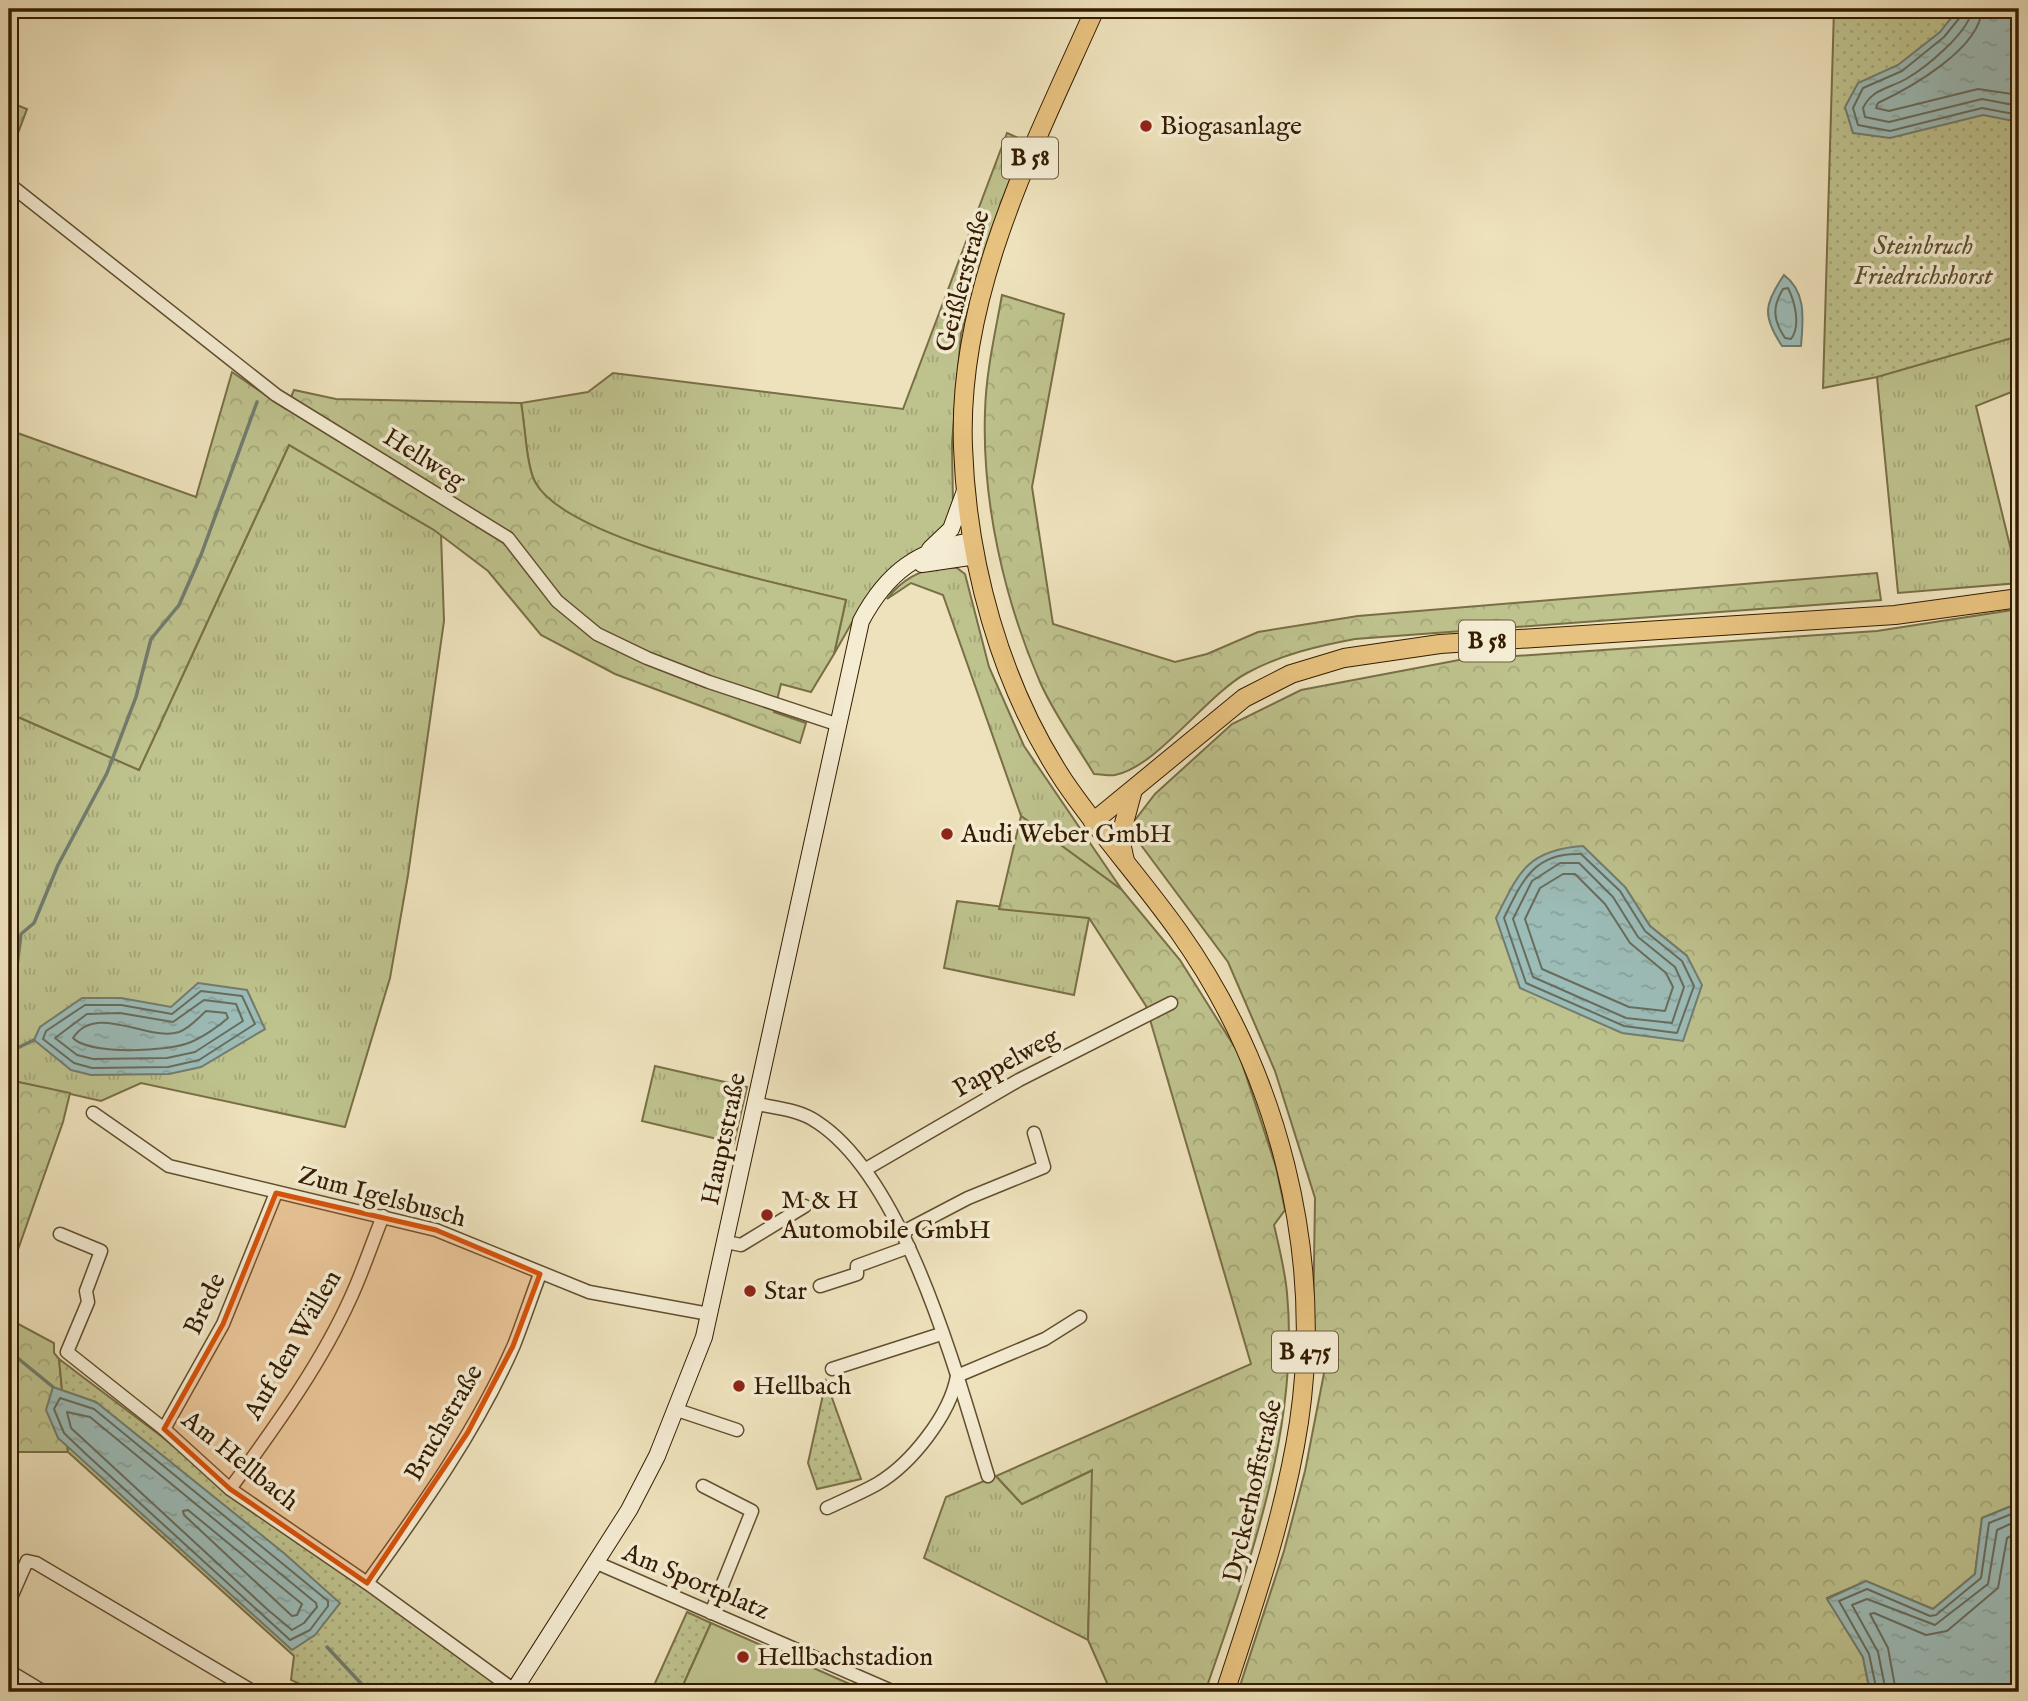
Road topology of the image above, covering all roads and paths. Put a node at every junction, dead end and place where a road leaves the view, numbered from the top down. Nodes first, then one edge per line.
1 (1095, 9) edge
2 (9, 184) edge
3 (966, 488) junction
4 (975, 549) junction
5 (926, 552) junction
6 (903, 569) junction
7 (2019, 598) edge
8 (836, 724) junction
9 (1133, 790) junction
10 (1093, 822) junction
11 (1127, 866) junction
12 (1171, 1003) dead end
13 (757, 1104) junction
14 (93, 1113) dead end
15 (1034, 1133) dead end
16 (866, 1169) junction
17 (276, 1193) junction
18 (805, 1206) dead end
19 (383, 1216) junction
20 (903, 1232) junction
21 (60, 1234) dead end
22 (726, 1242) junction
23 (909, 1247) junction
24 (540, 1274) junction
25 (820, 1286) dead end
26 (709, 1314) junction
27 (1080, 1317) dead end
28 (941, 1334) junction
29 (832, 1369) dead end
30 (957, 1376) junction
31 (677, 1410) junction
32 (164, 1429) junction
33 (737, 1430) dead end
34 (988, 1476) dead end
35 (703, 1486) dead end
36 (230, 1489) junction
37 (827, 1508) dead end
38 (597, 1563) junction
39 (367, 1583) junction
40 (9, 1602) edge
41 (711, 1613) junction
42 (9, 1671) edge
43 (513, 1691) edge
44 (44, 1692) edge
45 (254, 1692) edge
46 (894, 1692) edge
47 (1225, 1692) edge

1 - 3 main road, Geißlerstraße / B 58
2 - 8 street, Hellweg
3 - 4 main road, Geißlerstraße / B 58
3 - 5 street
4 - 5 street, Hauptstraße
4 - 6 street, Hauptstraße
4 - 10 main road, Dyckerhoffstraße / B 58
5 - 6 street, Hauptstraße
6 - 8 street, Hauptstraße
7 - 9 main road, B 58
8 - 13 street, Hauptstraße
9 - 10 main road, B 58
9 - 11 main road
10 - 11 main road, Dyckerhoffstraße / B 475
11 - 47 main road, Dyckerhoffstraße / B 475
12 - 16 street, Pappelweg
13 - 16 street
13 - 22 street, Hauptstraße
14 - 17 street, Zum Igelsbusch
15 - 20 street
16 - 20 street
17 - 19 street, Zum Igelsbusch
17 - 32 street, Brede
18 - 22 street
19 - 24 street, Zum Igelsbusch
19 - 36 street, Auf den Wällen
20 - 23 street
21 - 32 street, Am Hellbach
22 - 26 street, Hauptstraße
23 - 25 street
23 - 28 street
24 - 26 street, Zum Igelsbusch
24 - 39 street, Bruchstraße
26 - 31 street, Hauptstraße
27 - 30 street
28 - 29 street
28 - 30 street
30 - 34 street
30 - 37 street
31 - 33 street
31 - 38 street, Hauptstraße
32 - 36 street, Am Hellbach
35 - 41 street
36 - 39 street, Am Hellbach
38 - 41 street, Am Sportplatz
38 - 43 street, Hauptstraße
39 - 43 street, Am Hellbach
40 - 45 street
41 - 46 street, Am Sportplatz
42 - 44 street

